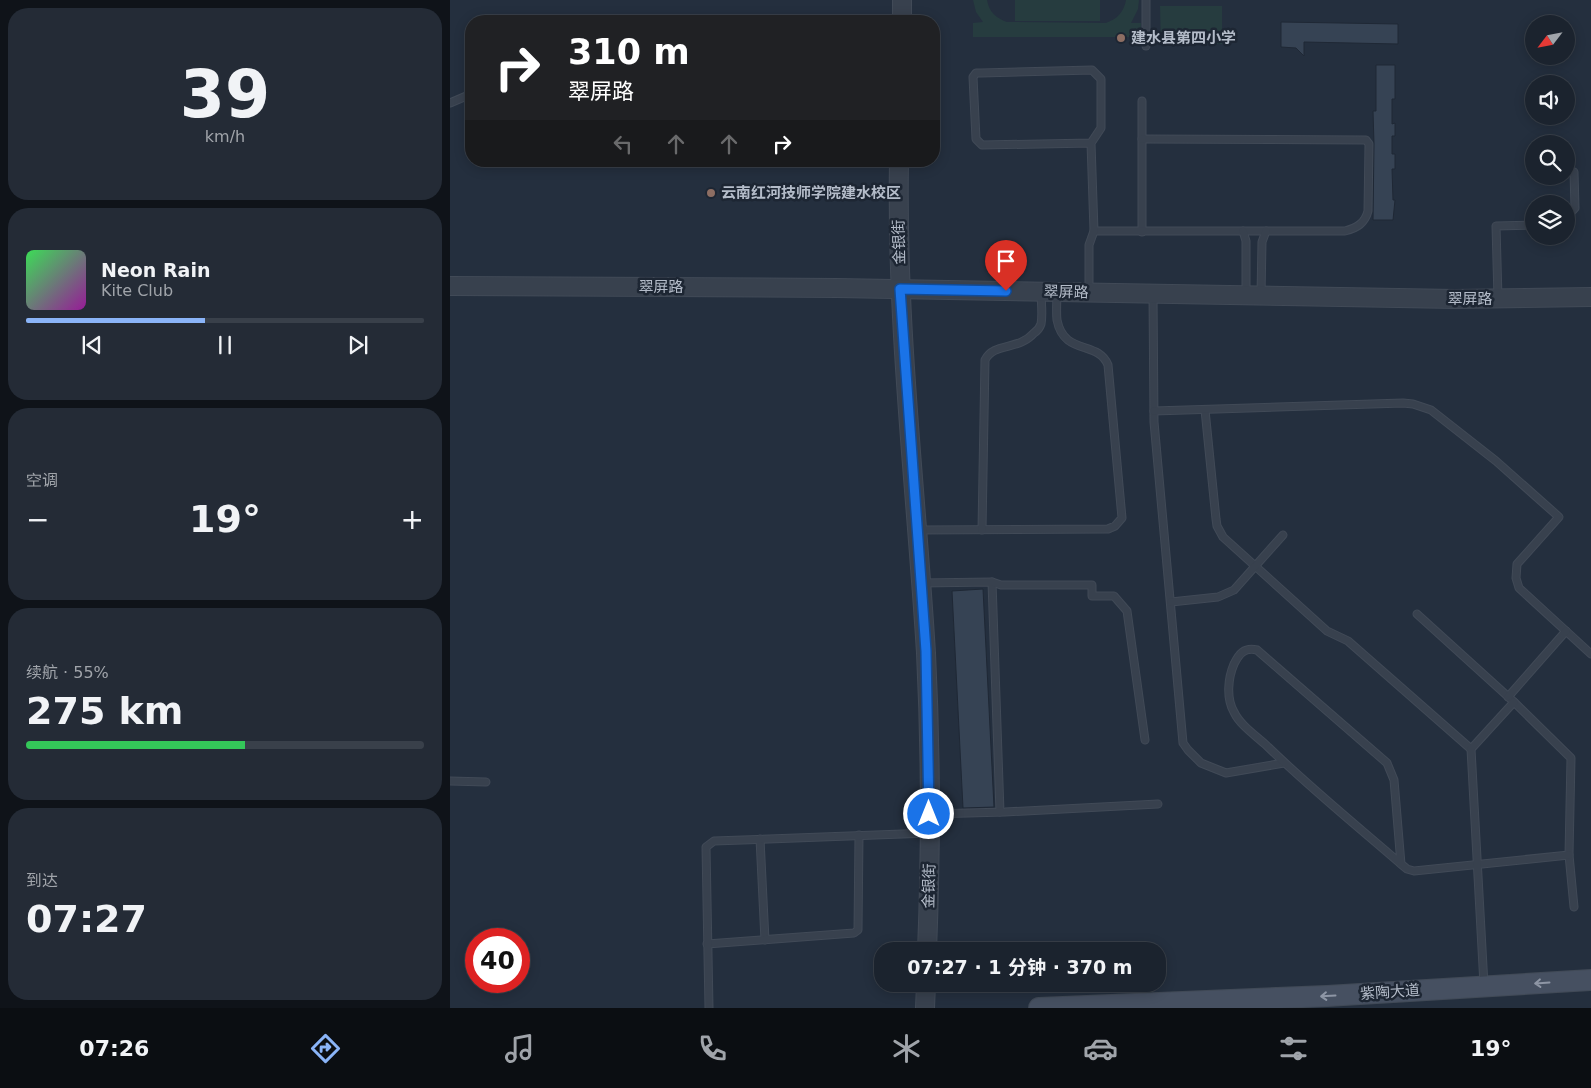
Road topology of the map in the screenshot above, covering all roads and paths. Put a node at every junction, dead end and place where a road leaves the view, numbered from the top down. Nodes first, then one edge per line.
1 (902, 0) edge
2 (1146, 0) edge
3 (902, 15) edge
4 (1146, 46) dead end
5 (465, 97) edge
6 (1142, 101) dead end
7 (450, 103) edge
8 (1142, 139) junction
9 (1091, 143) junction
10 (899, 167) edge
11 (1525, 225) edge
12 (1094, 231) junction
13 (1243, 231) junction
14 (1266, 231) junction
15 (1142, 232) junction
16 (450, 286) edge
17 (900, 289) junction
18 (1049, 292) junction
19 (1089, 293) junction
20 (1153, 294) junction
21 (1254, 296) junction
22 (1591, 297) edge
23 (1498, 298) junction
24 (1205, 410) junction
25 (1154, 411) junction
26 (917, 530) junction
27 (982, 530) junction
28 (1283, 535) dead end
29 (1255, 566) junction
30 (992, 582) junction
31 (921, 583) junction
32 (1170, 602) junction
33 (1418, 614) dead end
34 (1566, 631) junction
35 (1591, 654) edge
36 (1511, 699) junction
37 (1145, 740) dead end
38 (1471, 749) junction
39 (1284, 763) junction
40 (450, 781) edge
41 (486, 782) dead end
42 (1158, 804) dead end
43 (1000, 812) junction
44 (929, 814) junction
45 (929, 833) junction
46 (859, 835) junction
47 (760, 839) junction
48 (1569, 855) junction
49 (1402, 864) junction
50 (1477, 864) junction
51 (1574, 907) dead end
52 (765, 940) junction
53 (927, 942) edge
54 (707, 944) junction
55 (1591, 980) edge
56 (1484, 986) junction
57 (926, 992) edge
58 (708, 1008) edge
59 (925, 1008) edge
60 (1039, 1008) edge

1 - 3 street
2 - 4 lane
5 - 7 lane
6 - 8 lane
8 - 14 lane
8 - 15 lane
9 - 9 lane
9 - 12 lane
10 - 17 street, 金银街
11 - 23 lane
12 - 15 lane
12 - 19 lane
13 - 14 lane
13 - 15 lane
13 - 21 lane
14 - 21 lane
16 - 17 street, 翠屏路
17 - 18 street, 翠屏路
17 - 26 street, 金银街
18 - 19 street, 翠屏路
18 - 27 lane
18 - 27 lane
19 - 20 street, 翠屏路
20 - 21 street, 翠屏路
20 - 25 lane
21 - 23 street, 翠屏路
22 - 23 street, 翠屏路
24 - 25 lane
24 - 29 lane
24 - 34 lane
25 - 32 lane
26 - 27 lane
26 - 31 street, 金银街
28 - 29 lane
29 - 32 lane
29 - 38 lane
30 - 31 lane
30 - 37 lane
30 - 43 lane
31 - 44 street, 金银街
32 - 39 lane
33 - 36 lane
34 - 35 lane
34 - 36 lane
36 - 38 lane
36 - 48 lane
38 - 50 lane
39 - 49 lane
39 - 49 lane
40 - 41 lane
42 - 43 lane
43 - 44 lane
44 - 45 street, 金银街
45 - 46 lane
45 - 53 street, 金银街
46 - 47 lane
46 - 52 lane
47 - 52 lane
47 - 54 lane
48 - 50 lane
48 - 51 lane
49 - 50 lane
50 - 56 lane
52 - 54 lane
54 - 58 lane
55 -> 56 main road, 紫陶大道
56 -> 60 main road, 紫陶大道
57 - 59 street

